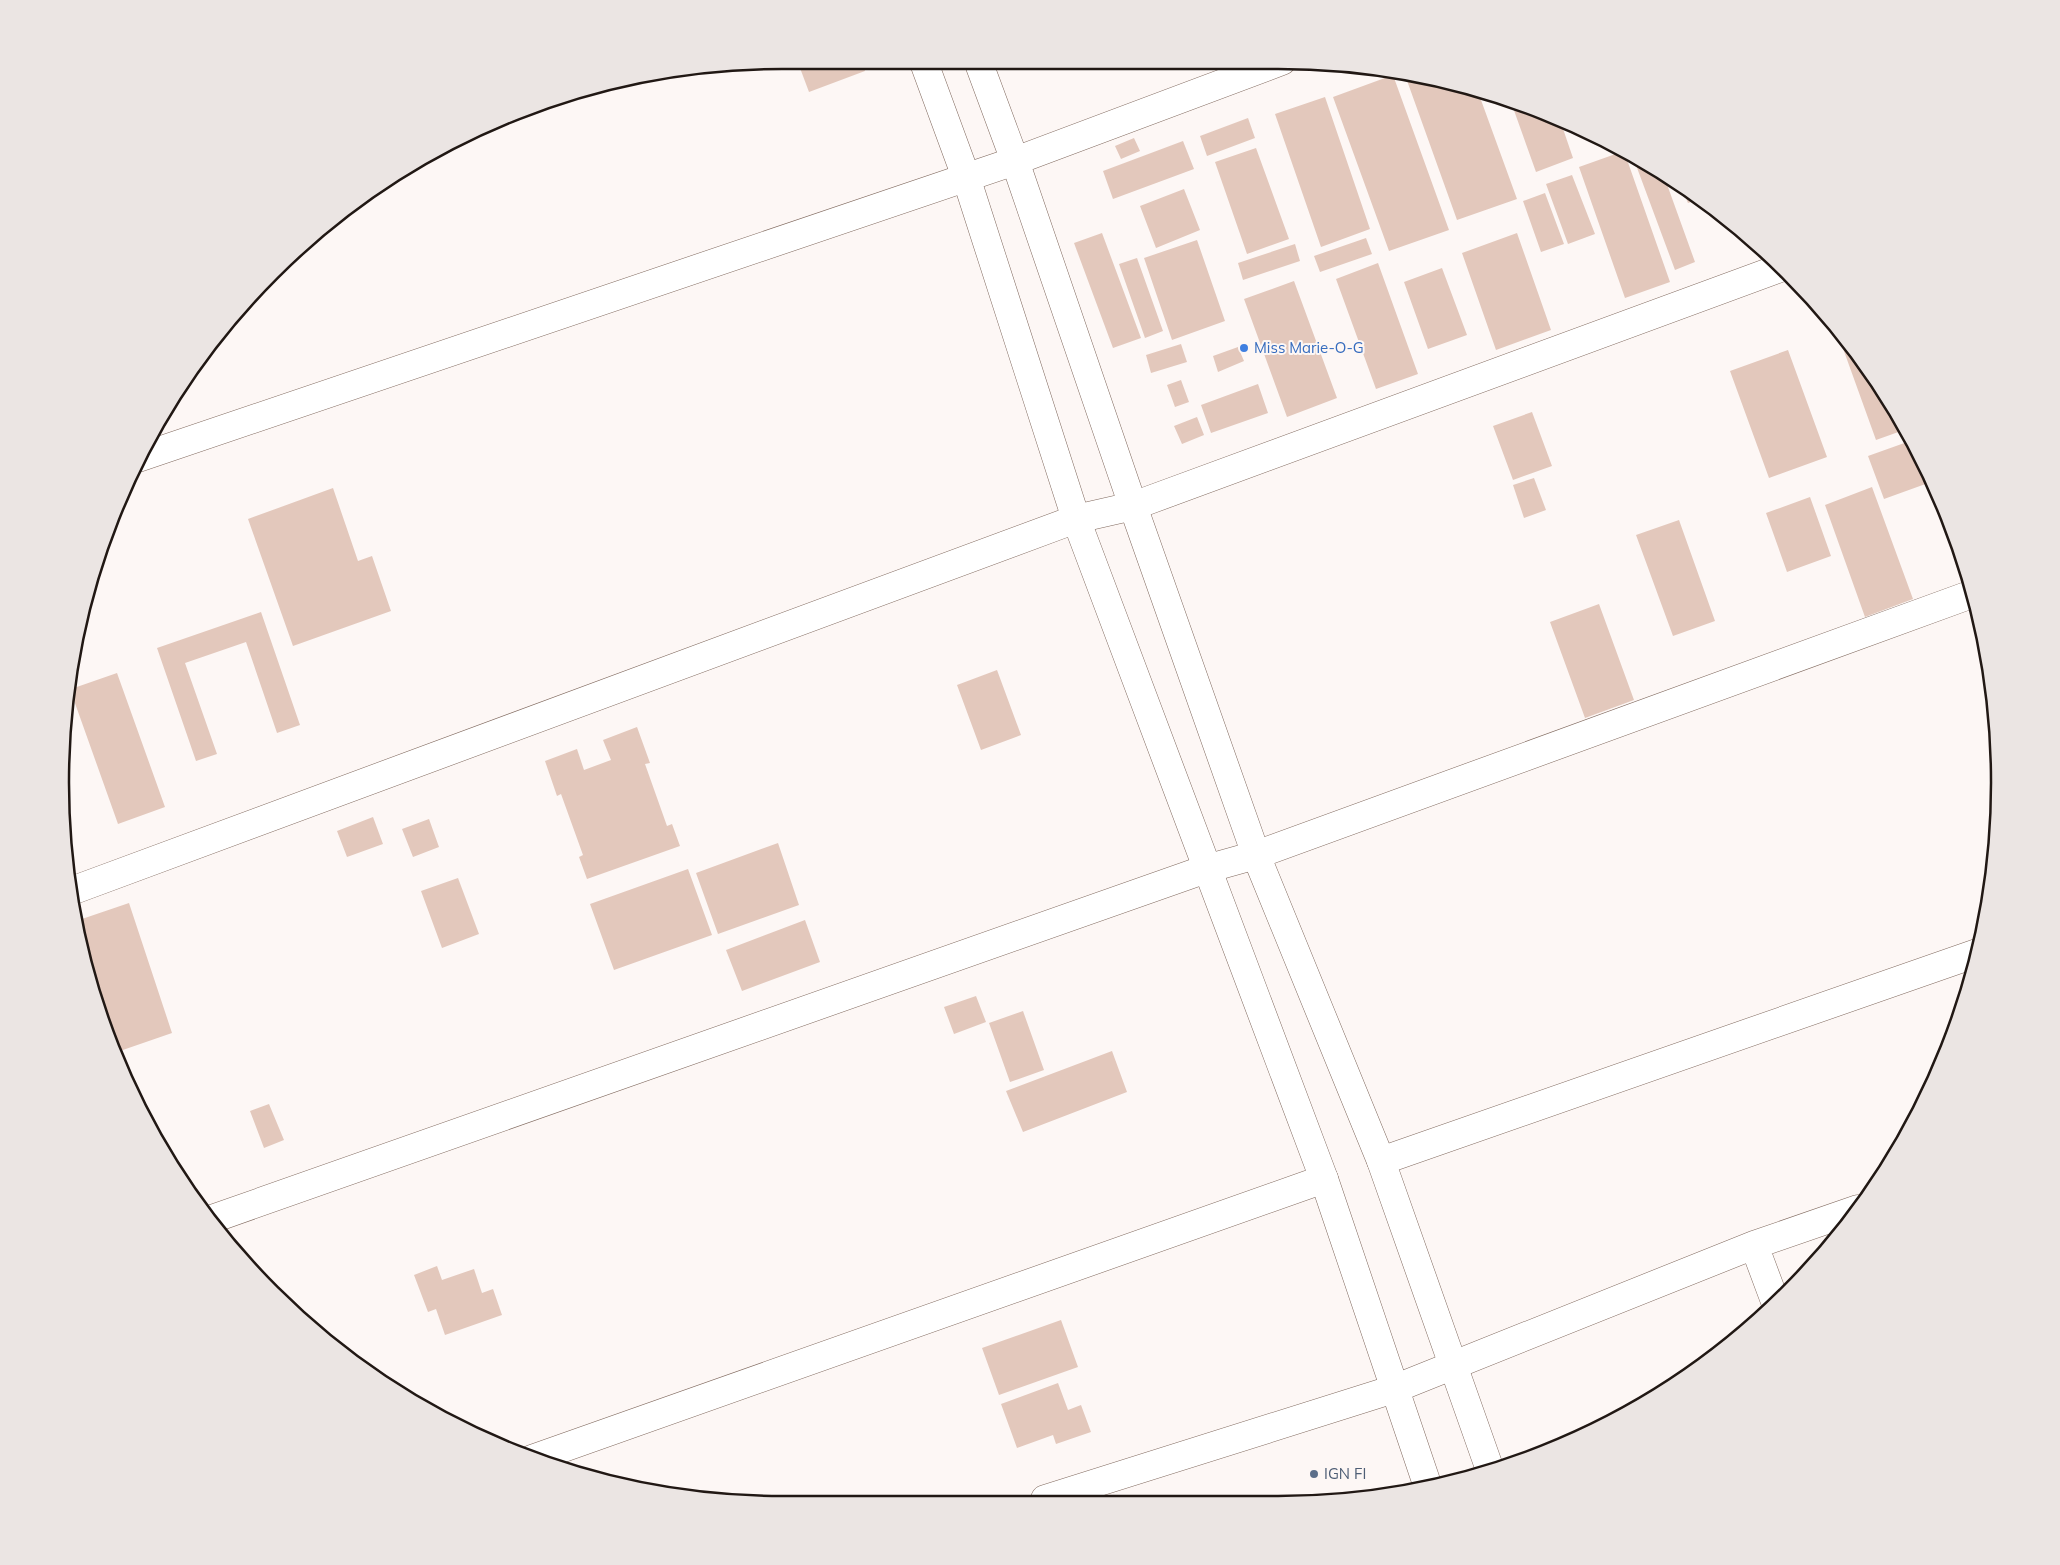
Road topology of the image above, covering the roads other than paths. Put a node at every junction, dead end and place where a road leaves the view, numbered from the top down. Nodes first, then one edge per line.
1 (926, 69) edge
2 (981, 69) edge
3 (1260, 69) edge
4 (1015, 160) junction
5 (966, 177) junction
6 (1774, 270) edge
7 (149, 454) edge
8 (1133, 506) junction
9 (1076, 519) junction
10 (1966, 596) edge
11 (1256, 855) junction
12 (1206, 869) junction
13 (77, 889) edge
14 (1970, 956) edge
15 (1381, 1162) junction
16 (1324, 1179) junction
17 (1847, 1213) edge
18 (216, 1217) edge
19 (1754, 1245) junction
20 (1773, 1296) edge
21 (1454, 1365) junction
22 (1394, 1389) junction
23 (543, 1454) edge
24 (1488, 1464) edge
25 (1426, 1481) edge
26 (1055, 1496) edge

1 - 5 street
2 - 4 street
3 - 4 street
4 - 5 street
4 - 8 street
5 - 7 street
5 - 9 street
6 - 8 street
8 - 9 street
8 - 11 street
9 - 12 street
9 - 13 street
10 - 11 street
11 - 12 street
11 - 15 street
12 - 16 street
12 - 18 street
14 - 15 street
15 - 21 street
16 - 22 street
16 - 23 street
17 - 19 street
19 - 20 street
19 - 21 street
21 - 22 street
21 - 24 street
22 - 25 street
22 - 26 street

